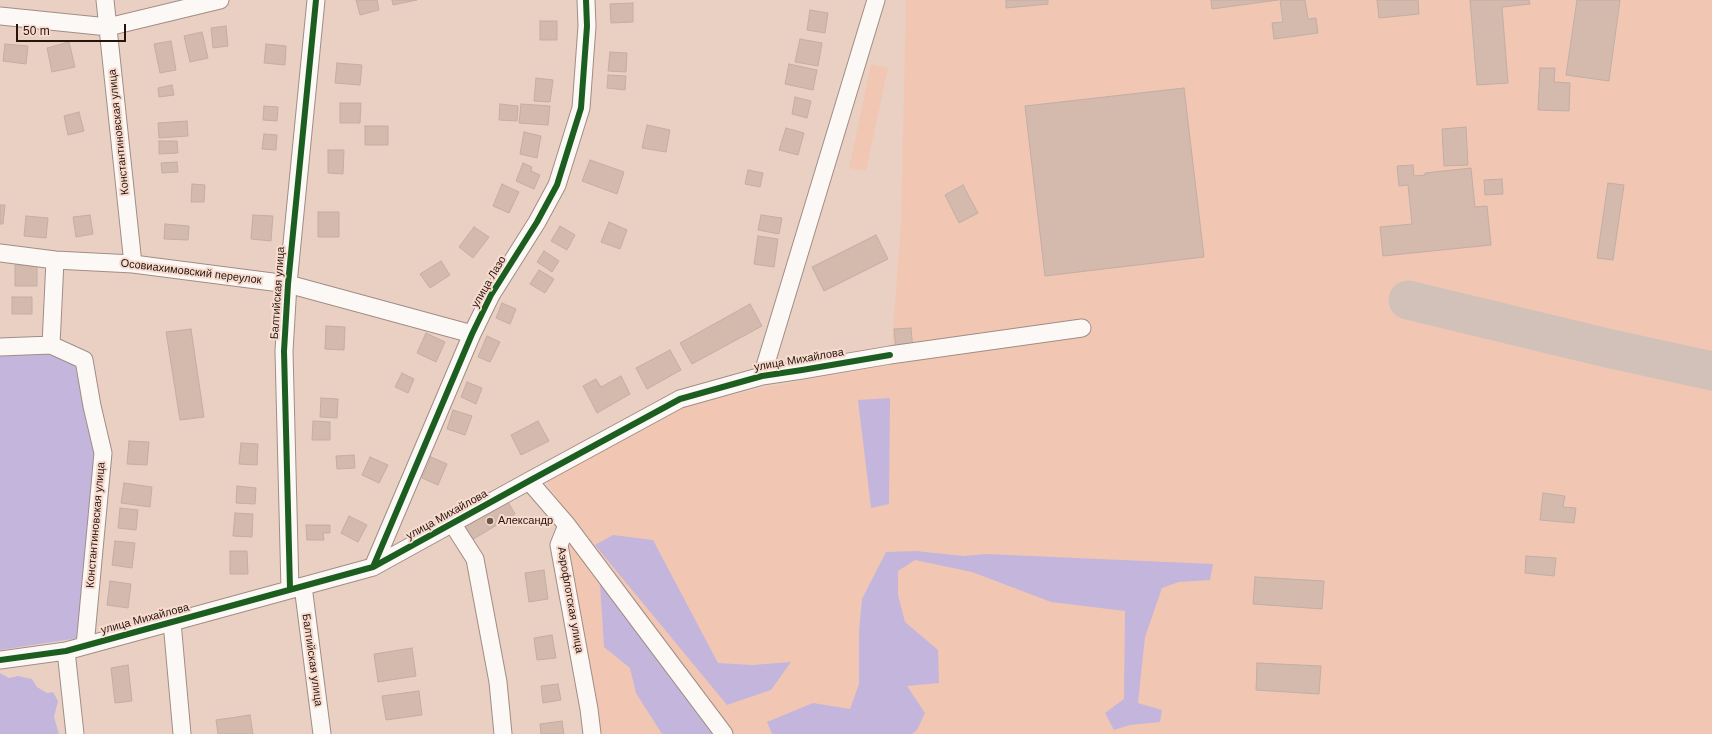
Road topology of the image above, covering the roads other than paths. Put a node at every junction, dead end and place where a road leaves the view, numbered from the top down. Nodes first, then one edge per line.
1 (105, 0) edge
2 (220, 0) edge
3 (316, 0) edge
4 (586, 0) edge
5 (876, 0) edge
6 (0, 16) edge
7 (108, 27) junction
8 (0, 253) edge
9 (55, 260) junction
10 (133, 264) junction
11 (288, 284) junction
12 (1082, 328) dead end
13 (472, 334) junction
14 (51, 345) junction
15 (0, 346) edge
16 (762, 376) junction
17 (529, 481) junction
18 (452, 523) junction
19 (567, 525) junction
20 (373, 567) junction
21 (297, 587) junction
22 (172, 622) junction
23 (85, 646) junction
24 (66, 651) junction
25 (0, 660) edge
26 (75, 734) edge
27 (182, 734) edge
28 (322, 734) edge
29 (503, 734) edge
30 (592, 734) edge
31 (724, 734) edge

1 - 7 street, Константиновская улица
2 - 7 street
3 - 11 street, Балтийская улица
4 - 13 street, улица Лазо
5 - 16 street
6 - 7 street
7 - 10 street, Константиновская улица
8 - 9 street, Осовиахимовский переулок
9 - 10 street, Осовиахимовский переулок
9 - 14 street
10 - 11 street, Осовиахимовский переулок
11 - 13 street, Осовиахимовский переулок
11 - 21 street, Балтийская улица
12 - 16 street, улица Михайлова
13 - 20 street, улица Лазо
14 - 15 street
14 - 23 street, Константиновская улица
16 - 17 street, улица Михайлова
17 - 18 street, улица Михайлова
17 - 19 street
18 - 20 street, улица Михайлова
18 - 29 street
19 - 30 street, Аэрофлотская улица
19 - 31 street
20 - 21 street, улица Михайлова
21 - 22 street, улица Михайлова
21 - 28 street, Балтийская улица
22 - 23 street, улица Михайлова
22 - 27 street
23 - 24 street, улица Михайлова
24 - 25 street, улица Михайлова
24 - 26 street

